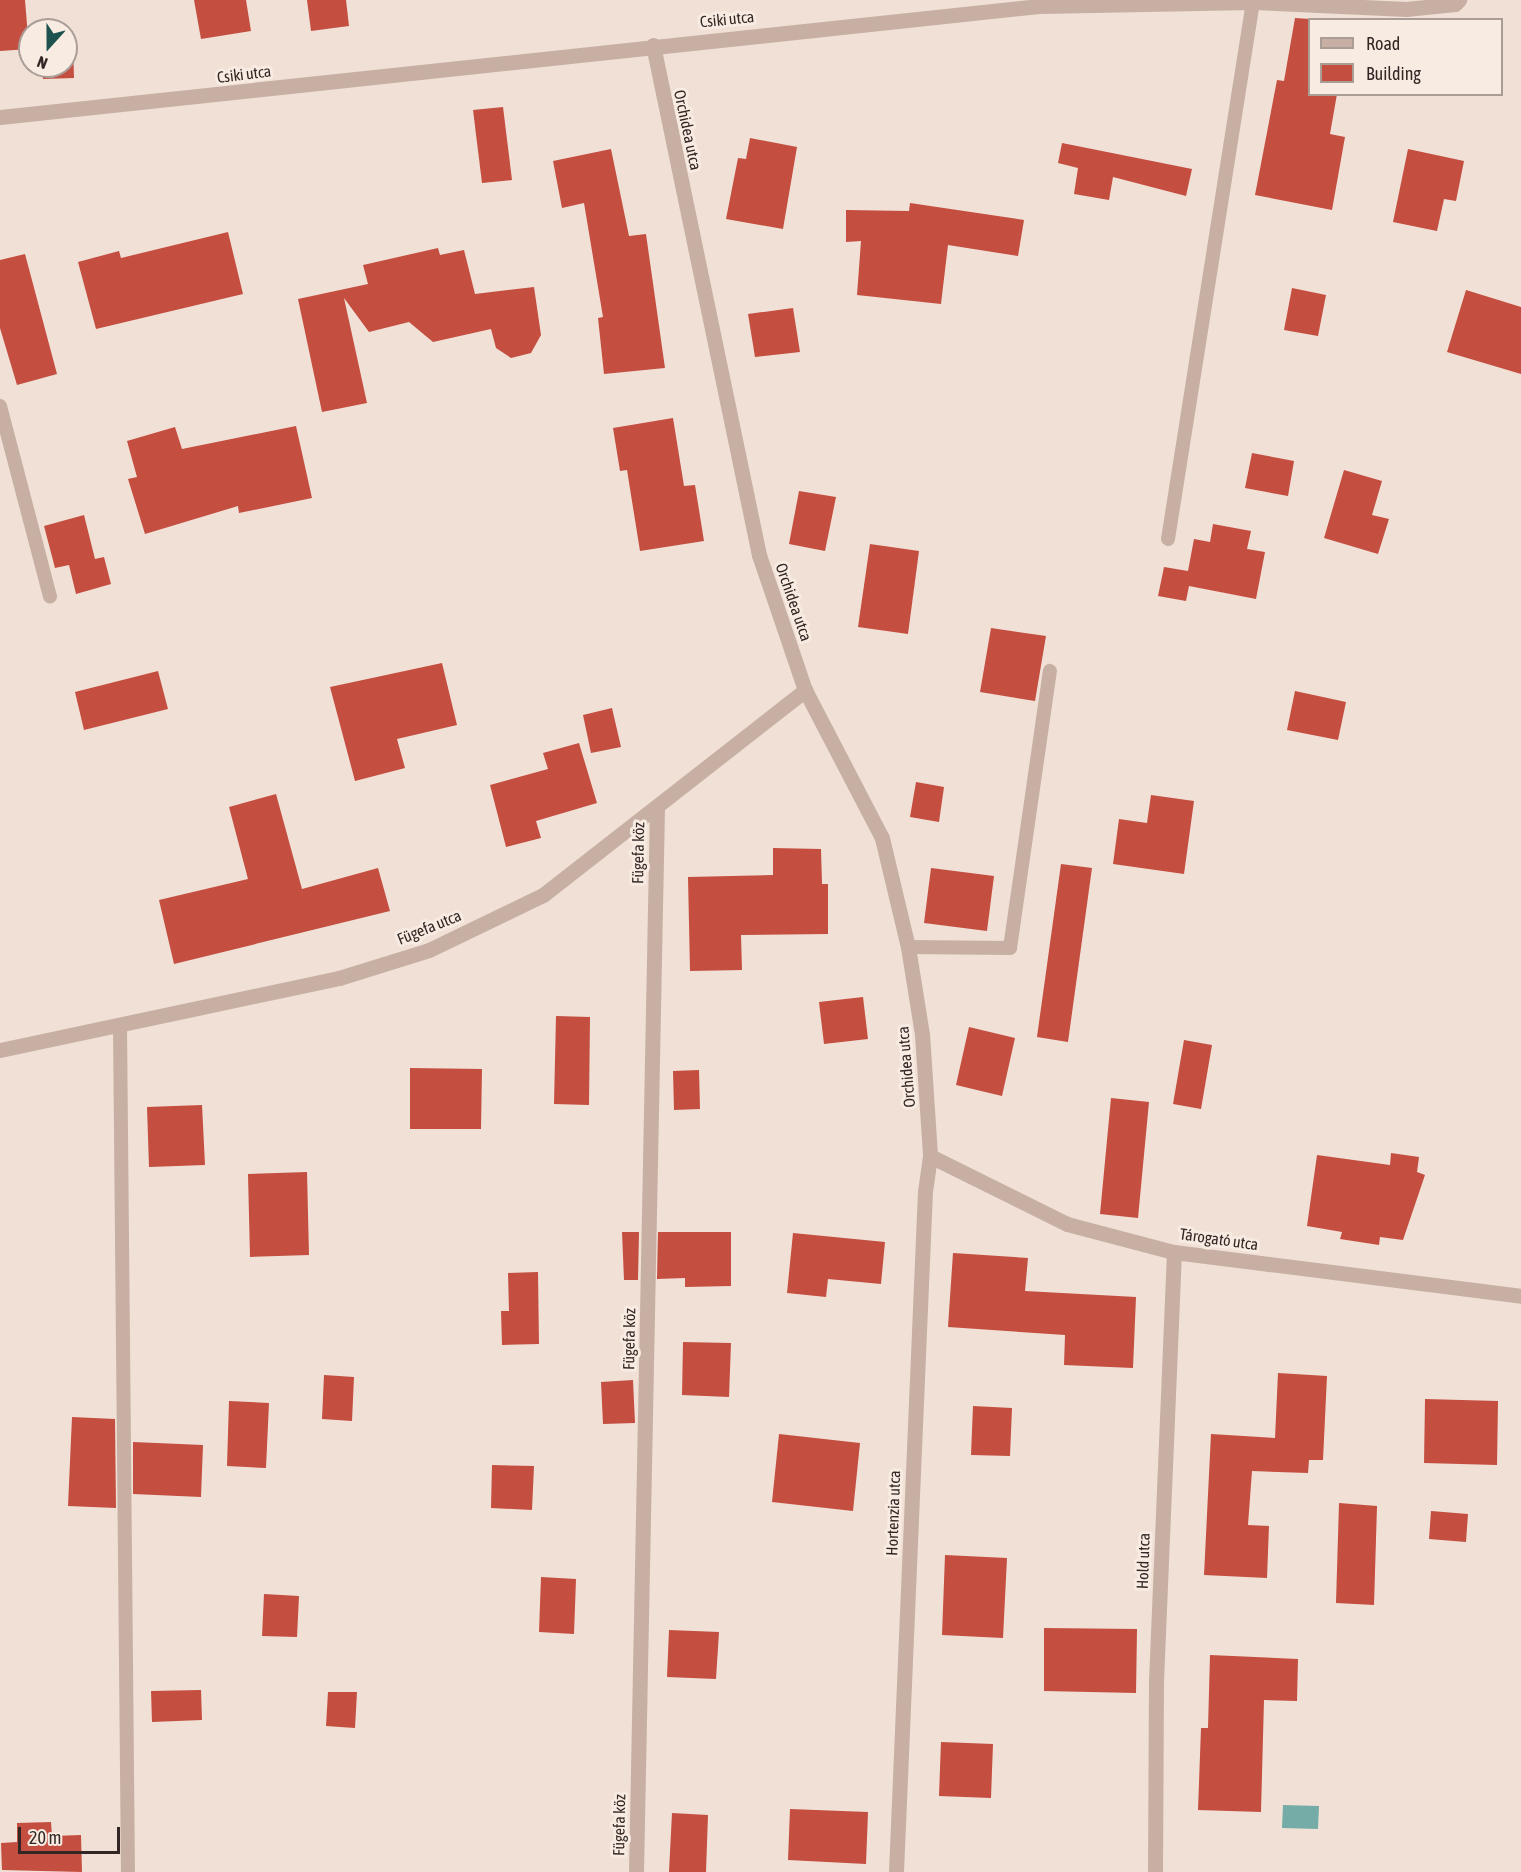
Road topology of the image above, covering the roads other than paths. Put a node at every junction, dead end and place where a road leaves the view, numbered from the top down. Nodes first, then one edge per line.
1 (1459, 0) edge
2 (1253, 2) junction
3 (653, 45) junction
4 (0, 117) edge
5 (0, 406) edge
6 (1168, 539) dead end
7 (50, 597) dead end
8 (1050, 671) dead end
9 (805, 690) junction
10 (657, 807) junction
11 (908, 947) junction
12 (120, 1026) junction
13 (0, 1050) edge
14 (930, 1156) junction
15 (1174, 1252) junction
16 (1521, 1296) edge
17 (128, 1872) edge
18 (636, 1872) edge
19 (896, 1872) edge
20 (1155, 1872) edge

1 - 2 street, Csiki utca
2 - 3 street, Csiki utca
2 - 6 lane
3 - 4 street, Csiki utca
3 - 9 street, Orchidea utca
5 - 7 lane
8 - 11 lane
9 - 10 street, Fügefa utca
9 - 11 street, Orchidea utca
10 - 12 street, Fügefa utca
10 - 18 street, Fügefa köz
11 - 14 street, Orchidea utca
12 - 13 street, Fügefa utca
12 - 17 lane
14 - 15 street, Tárogató utca
14 - 19 street, Hortenzia utca
15 - 16 street, Tárogató utca
15 - 20 street, Hold utca

